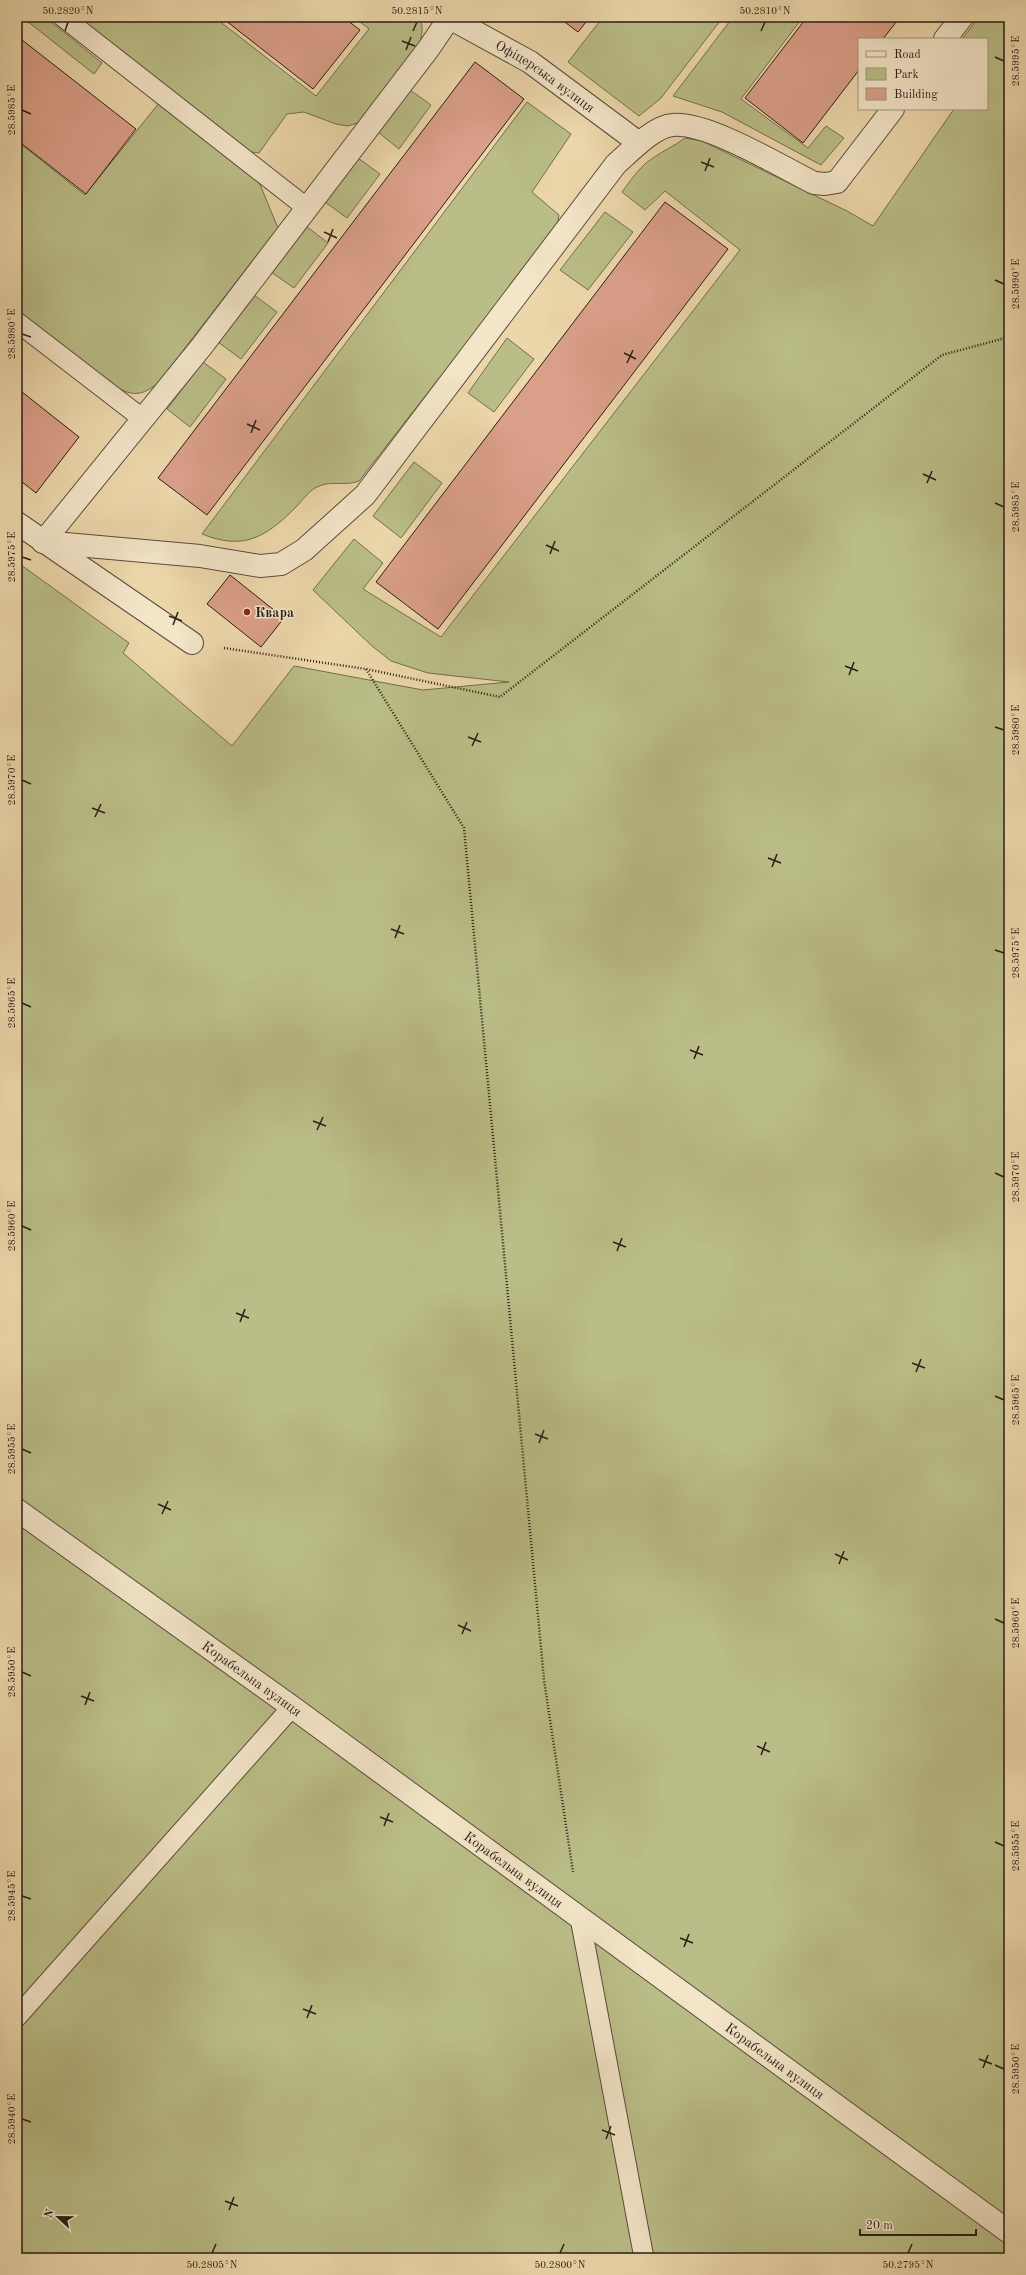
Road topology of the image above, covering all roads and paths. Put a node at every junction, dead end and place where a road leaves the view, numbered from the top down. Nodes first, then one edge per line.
1 (62, 17) edge
2 (449, 17) edge
3 (962, 17) edge
4 (946, 38) edge
5 (892, 110) edge
6 (639, 143) junction
7 (307, 208) junction
8 (17, 322) edge
9 (1009, 337) edge
10 (143, 419) junction
11 (17, 523) edge
12 (43, 542) junction
13 (192, 643) joint
14 (366, 669) junction
15 (17, 1510) edge
16 (292, 1707) junction
17 (580, 1918) junction
18 (17, 2017) edge
19 (1009, 2232) edge
20 (644, 2258) edge

1 - 7 lane
2 - 6 street, Офіцерська вулиця
2 - 7 street
3 - 4 street
5 - 6 street
6 - 12 street
7 - 10 street
8 - 10 lane
9 - 14 path
10 - 12 street
11 - 12 street
12 - 13 street
13 - 14 path
14 - 17 path
15 - 16 street, Корабельна вулиця
16 - 17 street, Корабельна вулиця
16 - 18 lane
17 - 19 street, Корабельна вулиця
17 - 20 lane

